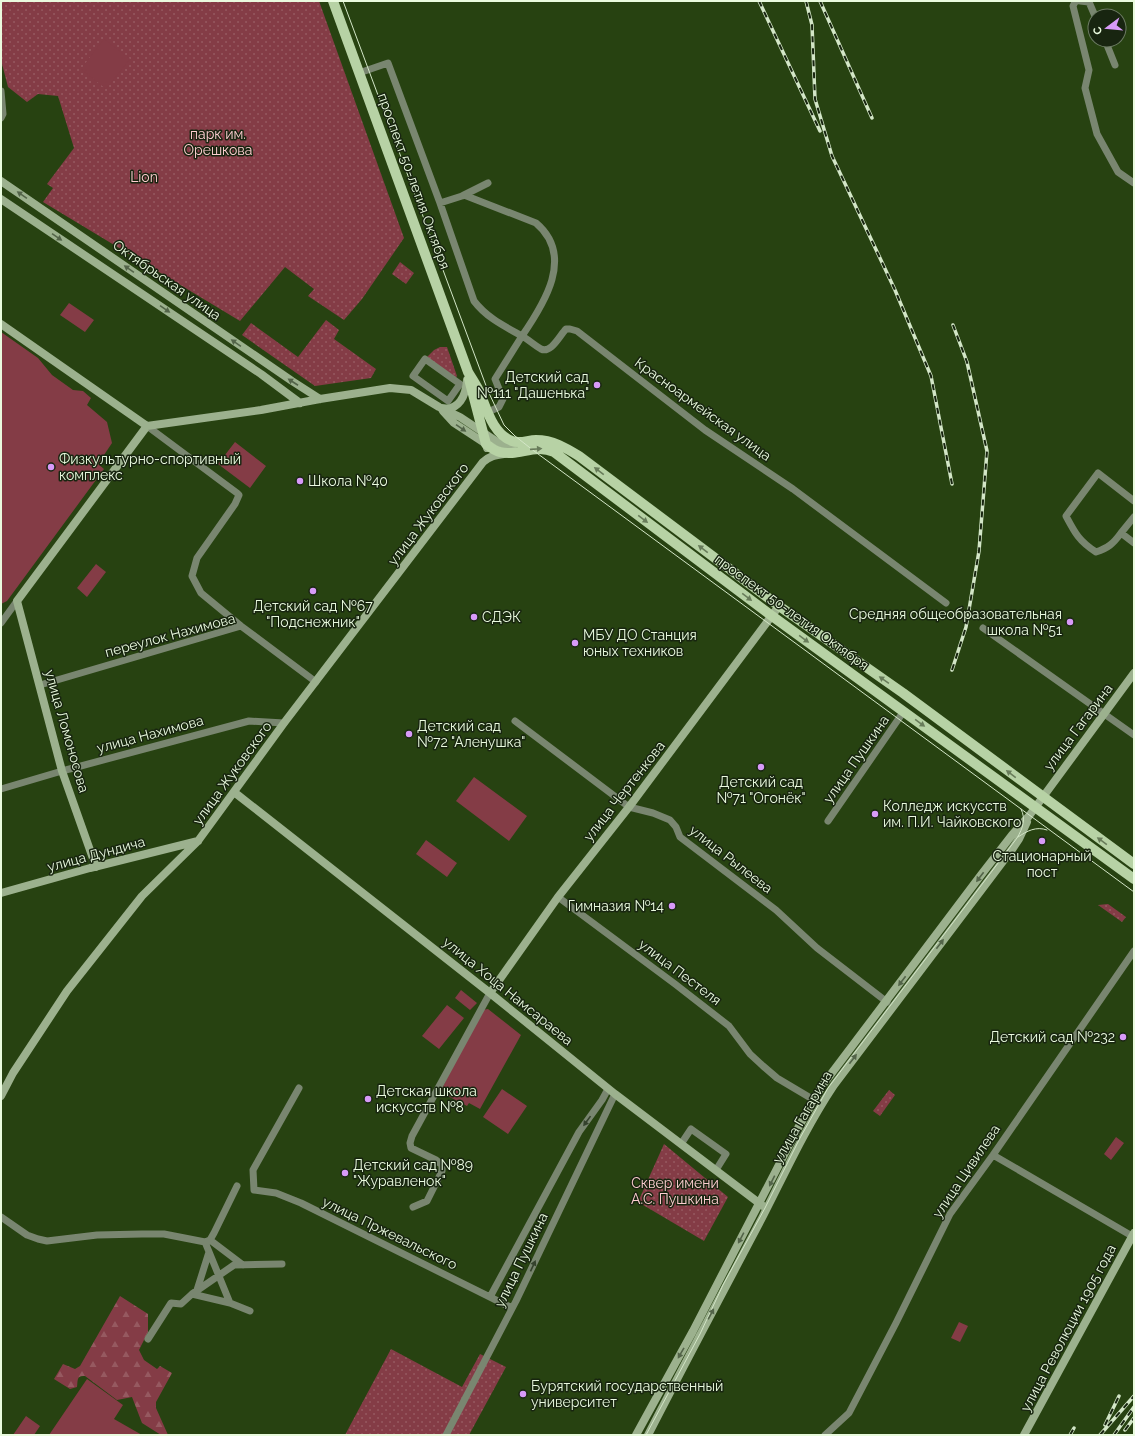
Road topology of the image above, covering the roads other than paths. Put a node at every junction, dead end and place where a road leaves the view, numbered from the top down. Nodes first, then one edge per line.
1 (333, 1) edge
2 (1079, 1) edge
3 (1092, 8) edge
4 (1108, 48) edge
5 (1115, 65) dead end
6 (359, 73) junction
7 (1, 91) edge
8 (1, 118) edge
9 (1, 181) edge
10 (488, 183) dead end
11 (1134, 183) edge
12 (464, 195) junction
13 (1, 200) edge
14 (440, 204) junction
15 (93, 244) junction
16 (85, 256) junction
17 (1, 324) edge
18 (213, 327) junction
19 (522, 336) junction
20 (205, 337) junction
21 (268, 365) junction
22 (468, 372) junction
23 (261, 374) junction
24 (320, 399) junction
25 (448, 401) joint
26 (300, 403) junction
27 (439, 407) junction
28 (488, 412) junction
29 (147, 426) junction
30 (483, 432) junction
31 (523, 442) junction
32 (486, 444) junction
33 (508, 454) junction
34 (483, 462) junction
35 (1134, 501) edge
36 (1134, 517) edge
37 (1121, 533) junction
38 (1134, 544) edge
39 (17, 601) junction
40 (946, 603) dead end
41 (779, 606) junction
42 (772, 616) junction
43 (1, 623) edge
44 (241, 626) junction
45 (983, 628) dead end
46 (1134, 673) edge
47 (316, 682) junction
48 (40, 685) junction
49 (904, 712) junction
50 (1103, 714) junction
51 (514, 721) dead end
52 (284, 723) junction
53 (1134, 735) edge
54 (62, 771) junction
55 (1, 789) edge
56 (234, 792) junction
57 (1042, 797) junction
58 (629, 807) junction
59 (1035, 807) junction
60 (1029, 816) junction
61 (828, 821) dead end
62 (198, 841) junction
63 (1134, 864) edge
64 (96, 867) junction
65 (1134, 879) edge
66 (1, 893) edge
67 (558, 897) junction
68 (1134, 951) edge
69 (490, 993) junction
70 (887, 1002) junction
71 (299, 1088) dead end
72 (612, 1091) junction
73 (1, 1096) edge
74 (814, 1100) junction
75 (681, 1144) junction
76 (993, 1155) junction
77 (716, 1170) junction
78 (237, 1186) dead end
79 (763, 1206) junction
80 (413, 1207) dead end
81 (1, 1217) edge
82 (1133, 1234) edge
83 (207, 1241) junction
84 (209, 1252) junction
85 (282, 1264) dead end
86 (243, 1265) junction
87 (218, 1275) junction
88 (195, 1292) junction
89 (490, 1297) junction
90 (230, 1303) junction
91 (512, 1308) junction
92 (250, 1311) dead end
93 (148, 1339) dead end
94 (446, 1435) edge
95 (636, 1435) edge
96 (648, 1435) edge
97 (825, 1435) edge
98 (1024, 1435) edge

1 - 6 main road, проспект 50-летия Октября
2 - 3 street
2 - 11 street
4 - 5 street
6 - 14 street
6 - 22 main road, проспект 50-летия Октября
7 - 8 street
15 -> 9 street, Октябрьская улица
10 - 12 street
12 - 14 street
12 - 19 street
13 -> 16 street, Октябрьская улица
14 - 19 street
15 - 16 street
18 -> 15 street, Октябрьская улица
16 -> 20 street, Октябрьская улица
17 - 29 street
18 - 20 street
21 -> 18 street, Октябрьская улица
19 - 28 street
19 - 40 street, Красноармейская улица
20 - 23 street, Октябрьская улица
21 - 23 street
24 -> 21 street, Октябрьская улица
22 - 27 street
22 - 28 main road, проспект 50-летия Октября
22 - 30 main road, проспект 50-летия Октября
23 - 26 street, Октябрьская улица
24 - 26 street
24 - 27 street
25 - 25 street
26 - 29 street
27 - 30 street
27 -> 32 street
28 - 31 main road, проспект 50-летия Октября
29 - 39 street
29 - 44 street
30 - 31 street
30 - 32 main road, проспект 50-летия Октября
41 -> 31 main road, проспект 50-летия Октября
32 - 33 main road
32 - 34 street
33 - 34 street
33 -> 42 main road, проспект 50-летия Октября
34 - 47 street, улица Жуковского
35 - 37 street
36 - 37 street
37 - 38 street
39 - 43 street
39 - 48 street, улица Ломоносова
41 - 42 street, улица Чертенкова
57 -> 41 main road, проспект 50-летия Октября
42 -> 49 main road, проспект 50-летия Октября
42 - 58 street, улица Чертенкова
44 - 47 street, переулок Нахимова
44 - 48 street, переулок Нахимова
45 - 50 street
46 - 50 street, улица Гагарина
47 - 52 street, улица Жуковского
48 - 54 street, улица Ломоносова
49 -> 59 main road, проспект 50-летия Октября
49 - 61 street, улица Пушкина
50 - 53 street
50 - 57 street, улица Гагарина
51 - 58 street, улица Рылеева
52 - 54 street, улица Нахимова
52 - 56 street, улица Жуковского
54 - 55 street, улица Нахимова
54 - 64 street, улица Ломоносова
56 - 62 street, улица Жуковского
56 - 69 street, улица Хоца Намсараева
57 - 59 street, улица Гагарина
63 -> 57 main road, проспект 50-летия Октября
58 - 67 street, улица Чертенкова
58 - 70 street, улица Рылеева
59 - 60 street, улица Гагарина
59 - 65 main road, проспект 50-летия Октября
60 -> 70 street, улица Гагарина
79 -> 60 street, улица Гагарина
62 - 64 street, улица Дундича
62 - 73 street, улица Жуковского
64 - 66 street, улица Дундича
67 - 69 street, улица Чертенкова
67 - 74 street, улица Пестеля
68 - 76 street, улица Цивилева
69 - 72 street, улица Хоца Намсараева
69 - 80 street
70 - 74 street, улица Гагарина
71 - 89 street, улица Пржевальского
72 - 75 street, улица Хоца Намсараева
72 -> 89 street, улица Пушкина
91 -> 72 street, улица Пушкина
74 -> 79 street, улица Гагарина
75 - 77 street, улица Хоца Намсараева
75 - 77 street
76 - 82 street
76 - 97 street, улица Цивилева
77 - 79 street, улица Хоца Намсараева
78 - 83 street
79 -> 95 street, улица Гагарина
96 -> 79 street, улица Гагарина
81 - 83 street
82 - 98 street, улица Революции 1905 года
83 - 84 street
83 - 86 street
84 - 87 street
84 - 88 street
85 - 86 street
86 - 87 street
87 - 88 street
87 - 90 street
88 - 90 street
88 - 93 street
89 - 91 street, улица Пржевальского
90 - 92 street
91 - 94 street, улица Пушкина

